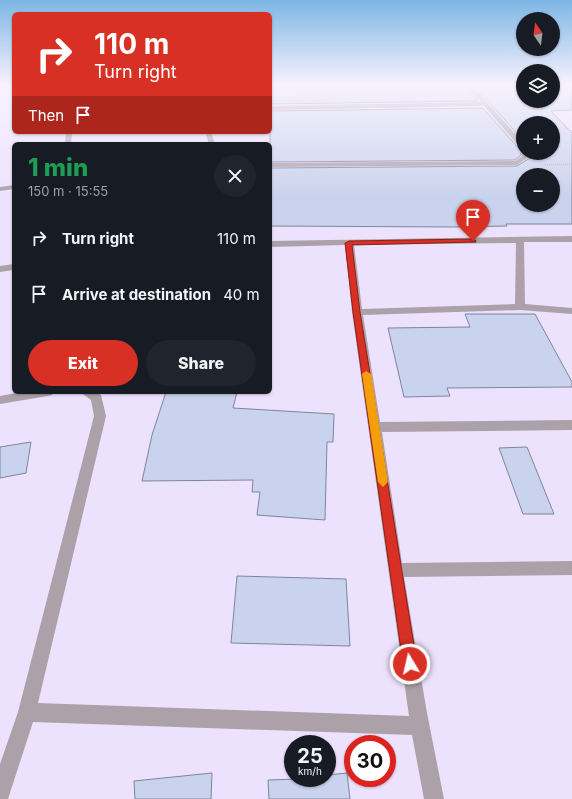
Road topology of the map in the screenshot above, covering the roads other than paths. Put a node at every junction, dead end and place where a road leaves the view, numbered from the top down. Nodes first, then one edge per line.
1 (502, 122) edge
2 (516, 138) edge
3 (521, 160) edge
4 (272, 165) edge
5 (12, 187) edge
6 (0, 189) edge
7 (569, 239) edge
8 (520, 240) junction
9 (349, 243) junction
10 (272, 244) edge
11 (572, 249) edge
12 (12, 267) edge
13 (0, 269) edge
14 (520, 307) junction
15 (572, 311) edge
16 (357, 312) junction
17 (36, 394) edge
18 (89, 394) edge
19 (0, 400) edge
20 (572, 425) edge
21 (375, 427) junction
22 (572, 568) edge
23 (395, 570) junction
24 (27, 712) junction
25 (420, 726) junction
26 (0, 794) edge
27 (434, 799) edge

1 - 2 street
3 - 4 street
5 - 6 street
7 - 8 street
7 - 11 street
8 - 9 street
8 - 14 street
9 - 10 street
9 - 16 street
12 - 13 street
14 - 15 street
14 - 16 street
16 - 21 street
17 - 19 street
18 - 24 street
20 - 21 street
21 - 23 street
22 - 23 street
23 - 25 street
24 - 25 street
24 - 26 street
25 - 27 street

